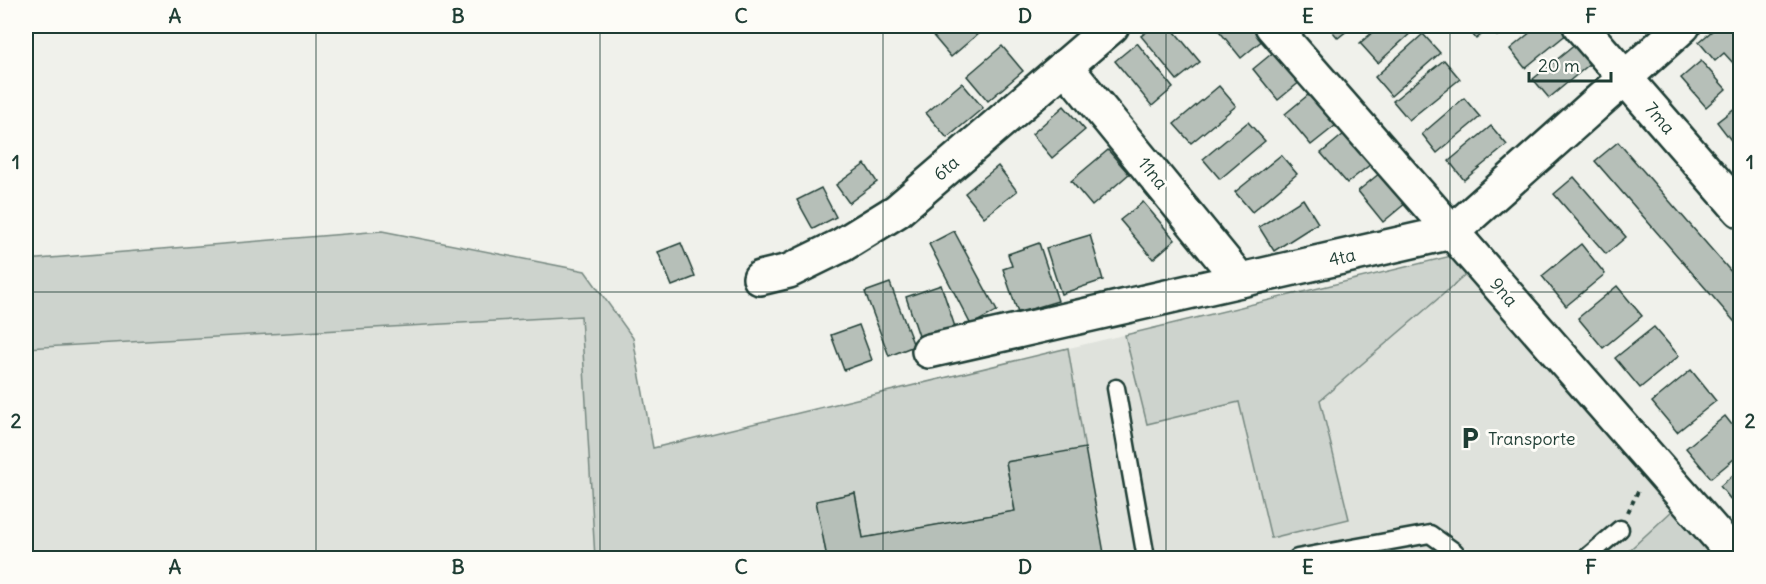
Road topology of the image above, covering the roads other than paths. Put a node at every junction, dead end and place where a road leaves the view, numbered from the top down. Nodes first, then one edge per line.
1 (1112, 26) edge
2 (1272, 26) edge
3 (1580, 26) edge
4 (1683, 26) edge
5 (1065, 66) junction
6 (1625, 77) junction
7 (1740, 210) edge
8 (1452, 232) junction
9 (760, 278) dead end
10 (1240, 280) junction
11 (929, 351) dead end
12 (1116, 388) dead end
13 (1620, 529) road end
14 (1146, 558) edge
15 (1297, 558) edge
16 (1456, 558) edge
17 (1586, 558) edge
18 (1737, 558) edge

1 - 5 street, 6ta
2 - 8 street, 9na
3 - 6 street, 7ma
4 - 6 street, 4ta
5 - 9 street, 6ta
5 - 10 street, 11na
6 - 7 street, 7ma
6 - 8 street, 4ta
8 - 10 street, 4ta
8 - 18 street, 9na
10 - 11 street, 4ta
12 - 14 lane
13 - 17 lane
15 - 16 lane

